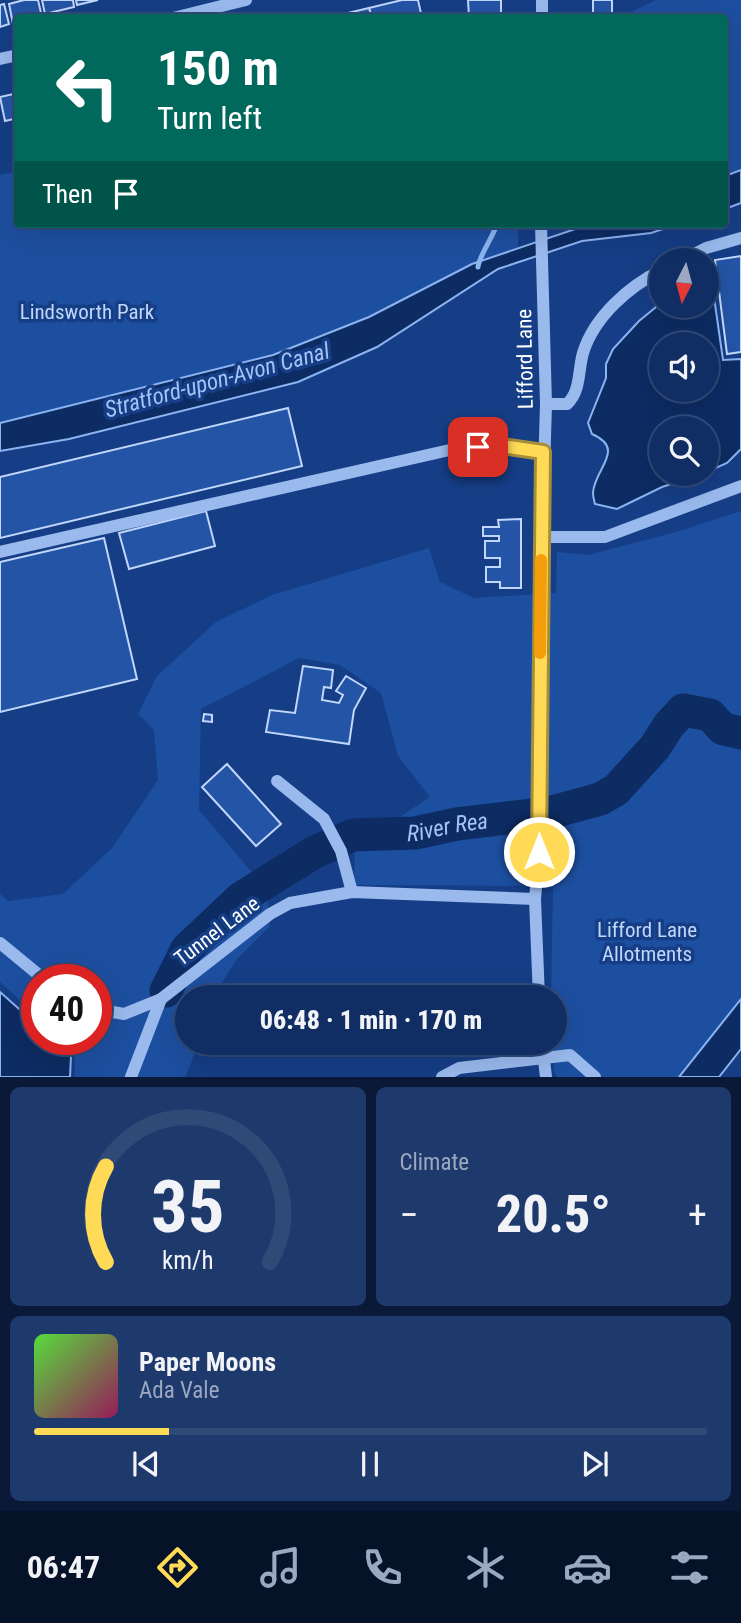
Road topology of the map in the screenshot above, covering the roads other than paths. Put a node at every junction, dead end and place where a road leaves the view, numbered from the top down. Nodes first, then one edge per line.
1 (246, 0) edge
2 (189, 14) edge
3 (541, 228) edge
4 (741, 238) edge
5 (706, 248) edge
6 (649, 276) edge
7 (546, 404) junction
8 (543, 452) junction
9 (741, 486) edge
10 (542, 537) junction
11 (0, 552) edge
12 (277, 781) dead end
13 (352, 892) junction
14 (535, 900) junction
15 (0, 943) edge
16 (25, 964) edge
17 (538, 985) edge
18 (161, 999) junction
19 (112, 1012) edge
20 (542, 1058) junction
21 (131, 1077) edge
22 (442, 1077) edge
23 (546, 1077) edge
24 (595, 1077) edge

1 - 2 street
3 - 7 street, Lifford Lane
4 - 5 street
6 - 7 street
7 - 8 street, Lifford Lane
8 - 10 street, Lifford Lane
8 - 11 street
9 - 10 street
10 - 14 street, Lifford Lane
12 - 13 street
13 - 14 street, Tunnel Lane
13 - 18 street, Tunnel Lane
14 - 17 street, Lifford Lane
15 - 16 street
18 - 19 street, Tunnel Lane
18 - 21 street
20 - 22 street
20 - 23 street
20 - 24 street

